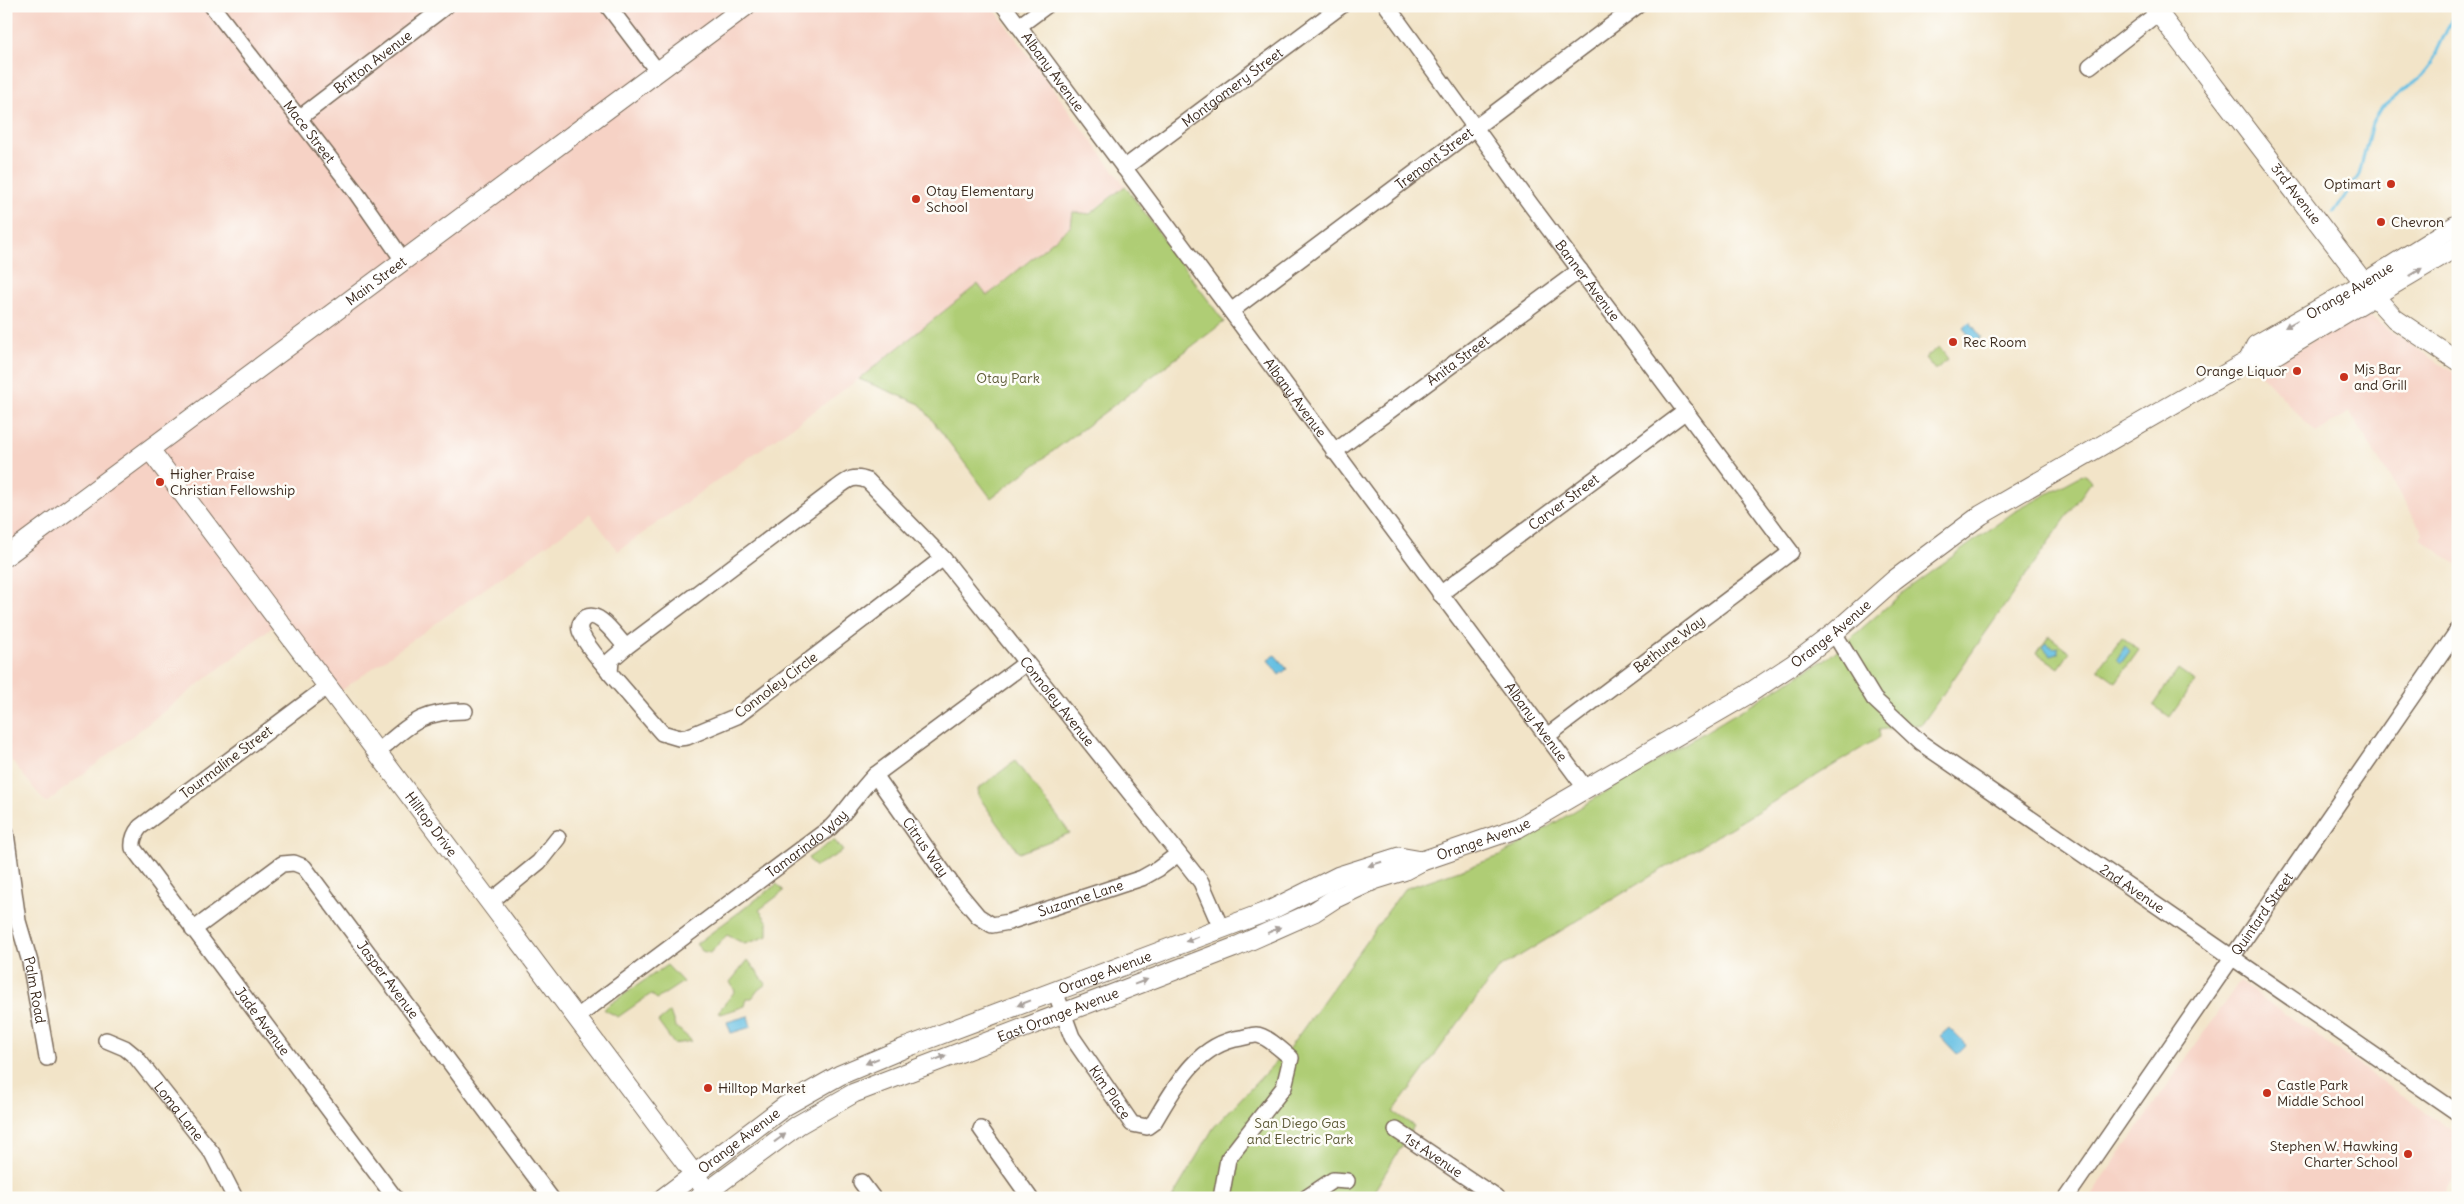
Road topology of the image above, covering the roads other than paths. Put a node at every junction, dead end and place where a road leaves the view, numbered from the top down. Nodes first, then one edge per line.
1 (212, 6) edge
2 (446, 6) edge
3 (608, 6) edge
4 (746, 6) edge
5 (1004, 6) edge
6 (1046, 6) edge
7 (1341, 6) edge
8 (1387, 6) edge
9 (1637, 6) edge
10 (2156, 10) edge
11 (1019, 26) junction
12 (2090, 66) dead end
13 (658, 72) junction
14 (298, 119) junction
15 (1476, 128) junction
16 (1124, 168) junction
17 (2458, 224) edge
18 (2458, 246) edge
19 (403, 260) junction
20 (1580, 270) junction
21 (2369, 290) junction
22 (1231, 311) junction
23 (2458, 361) edge
24 (1686, 411) junction
25 (150, 450) junction
26 (1334, 452) junction
27 (1791, 552) joint
28 (6, 556) edge
29 (943, 558) junction
30 (1440, 594) junction
31 (2458, 630) edge
32 (1834, 633) junction
33 (626, 647) junction
34 (1026, 662) junction
35 (610, 672) junction
36 (328, 686) junction
37 (465, 711) dead end
38 (1547, 736) junction
39 (378, 752) junction
40 (875, 775) junction
41 (1586, 789) junction
42 (6, 833) edge
43 (558, 838) dead end
44 (132, 843) joint
45 (1178, 854) junction
46 (1422, 861) junction
47 (490, 902) junction
48 (978, 916) joint
49 (1221, 928) junction
50 (193, 930) junction
51 (1229, 949) junction
52 (2233, 956) junction
53 (1055, 991) junction
54 (1062, 1012) junction
55 (577, 1017) junction
56 (106, 1040) dead end
57 (47, 1058) dead end
58 (2458, 1114) edge
59 (981, 1129) dead end
60 (1396, 1130) dead end
61 (694, 1174) junction
62 (1347, 1181) dead end
63 (861, 1182) dead end
64 (706, 1196) edge
65 (235, 1198) edge
66 (395, 1198) edge
67 (551, 1198) edge
68 (663, 1198) edge
69 (873, 1198) edge
70 (1030, 1198) edge
71 (1221, 1198) edge
72 (1306, 1198) edge
73 (1497, 1198) edge
74 (2066, 1198) edge

1 - 14 street, Mace Street
2 - 14 street, Britton Avenue
3 - 13 street
4 - 13 main road, Main Street
5 - 11 street, Albany Avenue
6 - 11 street
7 - 16 street, Montgomery Street
8 - 15 street, Banner Avenue
9 - 15 street, Tremont Street
10 - 12 street
10 - 21 main road, 3rd Avenue
11 - 16 street, Albany Avenue
13 - 19 main road, Main Street
14 - 19 street, Mace Street
15 - 20 street, Banner Avenue
15 - 22 street, Tremont Street
16 - 22 street, Albany Avenue
17 - 21 main road, Orange Avenue
21 -> 18 main road, Orange Avenue
19 - 25 main road, Main Street
20 - 24 street, Banner Avenue
20 - 26 street, Anita Street
21 - 23 main road, 3rd Avenue
21 - 32 main road, Orange Avenue
22 - 26 street, Albany Avenue
24 - 27 street, Banner Avenue
24 - 30 street, Carver Street
25 - 28 main road, Main Street
25 - 36 main road, Hilltop Drive
26 - 30 street, Albany Avenue
27 - 38 street, Bethune Way
29 - 33 street, Connoley Avenue
29 - 34 street, Connoley Avenue
29 - 35 street, Connoley Circle
30 - 38 street, Albany Avenue
31 - 52 street, Quintard Street
32 - 41 main road, Orange Avenue
32 - 52 street, 2nd Avenue
33 - 35 street
33 - 35 street, Connoley Circle
34 - 40 street, Tamarindo Way
34 - 45 street, Connoley Avenue
36 - 39 main road, Hilltop Drive
36 - 44 street, Tourmaline Street
37 - 39 street
38 - 41 street, Albany Avenue
39 - 47 main road, Hilltop Drive
40 - 48 street, Citrus Way
40 - 55 street, Tamarindo Way
41 - 46 main road, Orange Avenue
42 - 57 street, Palm Road
43 - 47 street
44 - 50 street, Jade Avenue
45 - 48 street, Suzanne Lane
45 - 49 street, Connoley Avenue
46 -> 49 main road, Orange Avenue
51 -> 46 main road, East Orange Avenue
47 - 55 main road, Hilltop Drive
49 - 51 main road
49 -> 53 main road, Orange Avenue
50 - 66 street, Jade Avenue
50 - 67 street, Jasper Avenue
54 -> 51 main road, East Orange Avenue
52 - 58 street, 2nd Avenue
52 - 74 street, Quintard Street
53 - 54 street, Kim Place
53 -> 61 main road, Orange Avenue
64 -> 54 main road, East Orange Avenue
54 - 71 street, Kim Place
55 - 61 main road, Hilltop Drive
56 - 65 street, Loma Lane
59 - 70 street
60 - 73 street, 1st Avenue
61 - 64 main road, Hilltop Drive
61 - 68 main road, Orange Avenue
62 - 72 street
63 - 69 street

